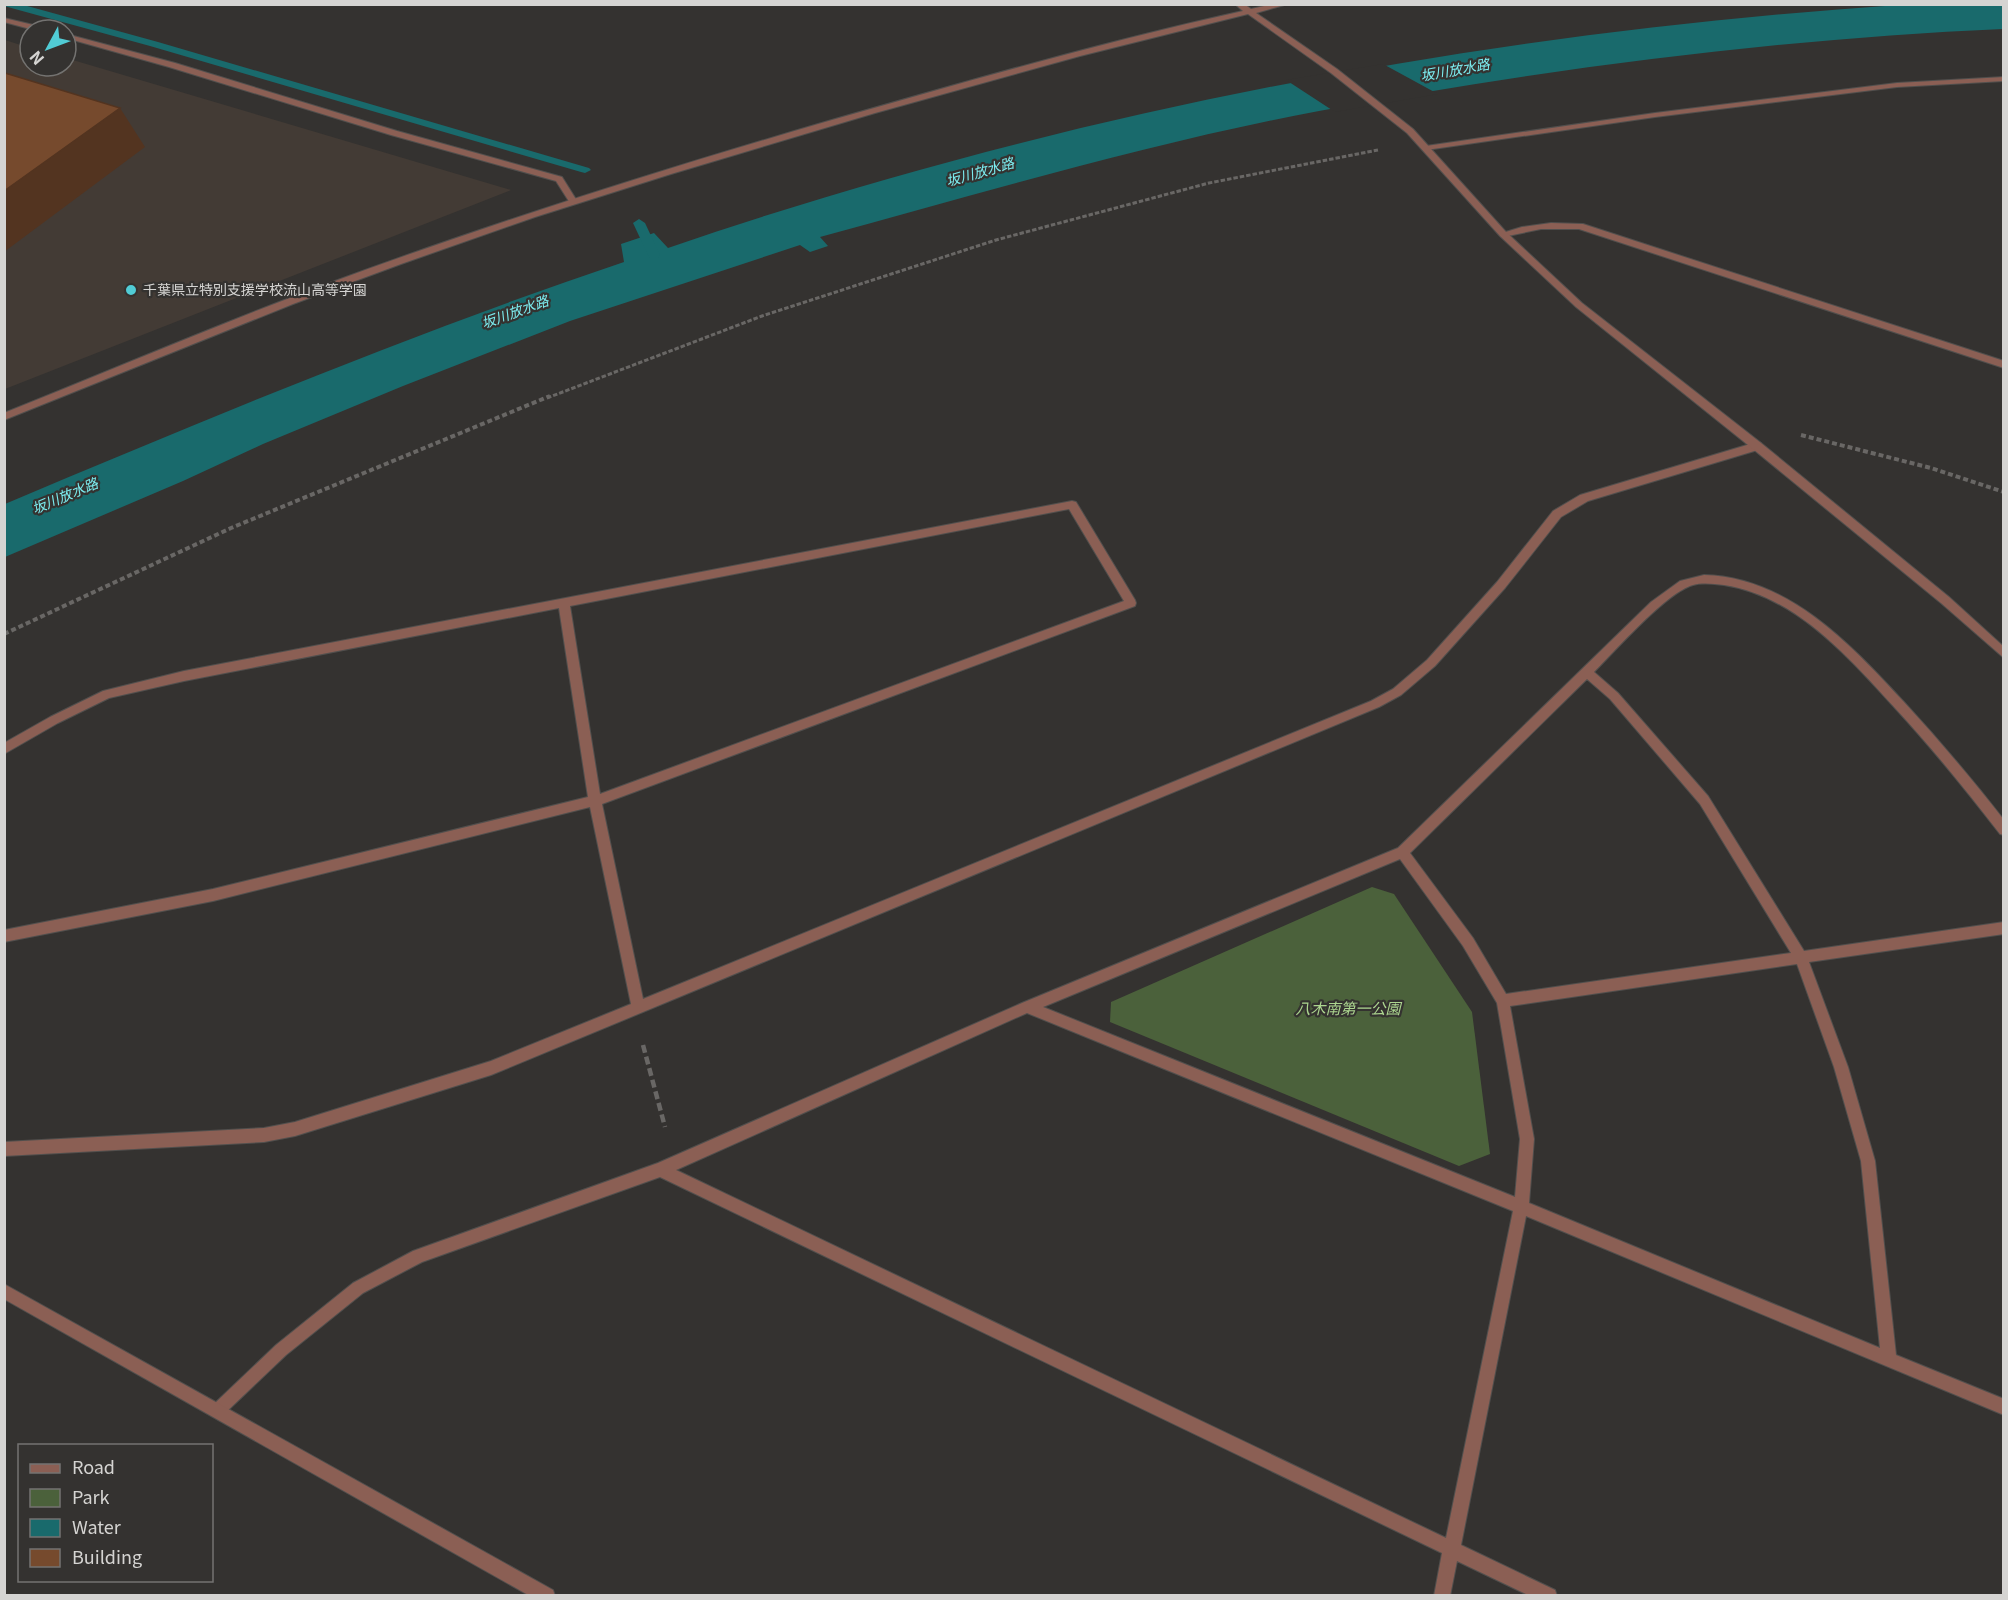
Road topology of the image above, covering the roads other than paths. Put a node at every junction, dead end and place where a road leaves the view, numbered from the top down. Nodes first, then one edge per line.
1 (1238, 4) edge
2 (1285, 4) edge
3 (1248, 12) junction
4 (78, 39) edge
5 (2004, 79) edge
6 (1423, 145) junction
7 (573, 201) junction
8 (1503, 234) junction
9 (2004, 365) edge
10 (4, 417) edge
11 (1757, 446) junction
12 (564, 605) junction
13 (2004, 654) edge
14 (1587, 672) junction
15 (4, 749) edge
16 (595, 801) junction
17 (2004, 830) edge
18 (1401, 852) junction
19 (2004, 928) edge
20 (4, 936) edge
21 (1800, 956) junction
22 (1503, 1001) junction
23 (1027, 1007) junction
24 (635, 1008) junction
25 (4, 1149) edge
26 (660, 1170) junction
27 (1521, 1207) junction
28 (4, 1291) edge
29 (1889, 1360) junction
30 (2004, 1407) edge
31 (218, 1410) junction
32 (1452, 1550) junction
33 (547, 1596) edge
34 (1442, 1596) edge
35 (1549, 1596) edge

1 - 3 street
2 - 3 street
3 - 6 street
3 - 7 street
4 - 7 street
5 - 6 street
6 - 8 street
7 - 10 street
8 - 9 street
8 - 11 street
11 - 13 street
11 - 24 street
12 - 15 street
12 - 16 street
12 - 16 street
14 - 17 street
14 - 18 street
14 - 21 street
16 - 20 street
16 - 24 street
18 - 22 street
18 - 23 street
19 - 21 street
21 - 22 street
21 - 29 street
22 - 27 street
23 - 26 street
23 - 27 street
24 - 25 street
26 - 31 street
26 - 32 street
27 - 29 street
27 - 32 street
28 - 31 street
29 - 30 street
31 - 33 street
32 - 34 street
32 - 35 street

